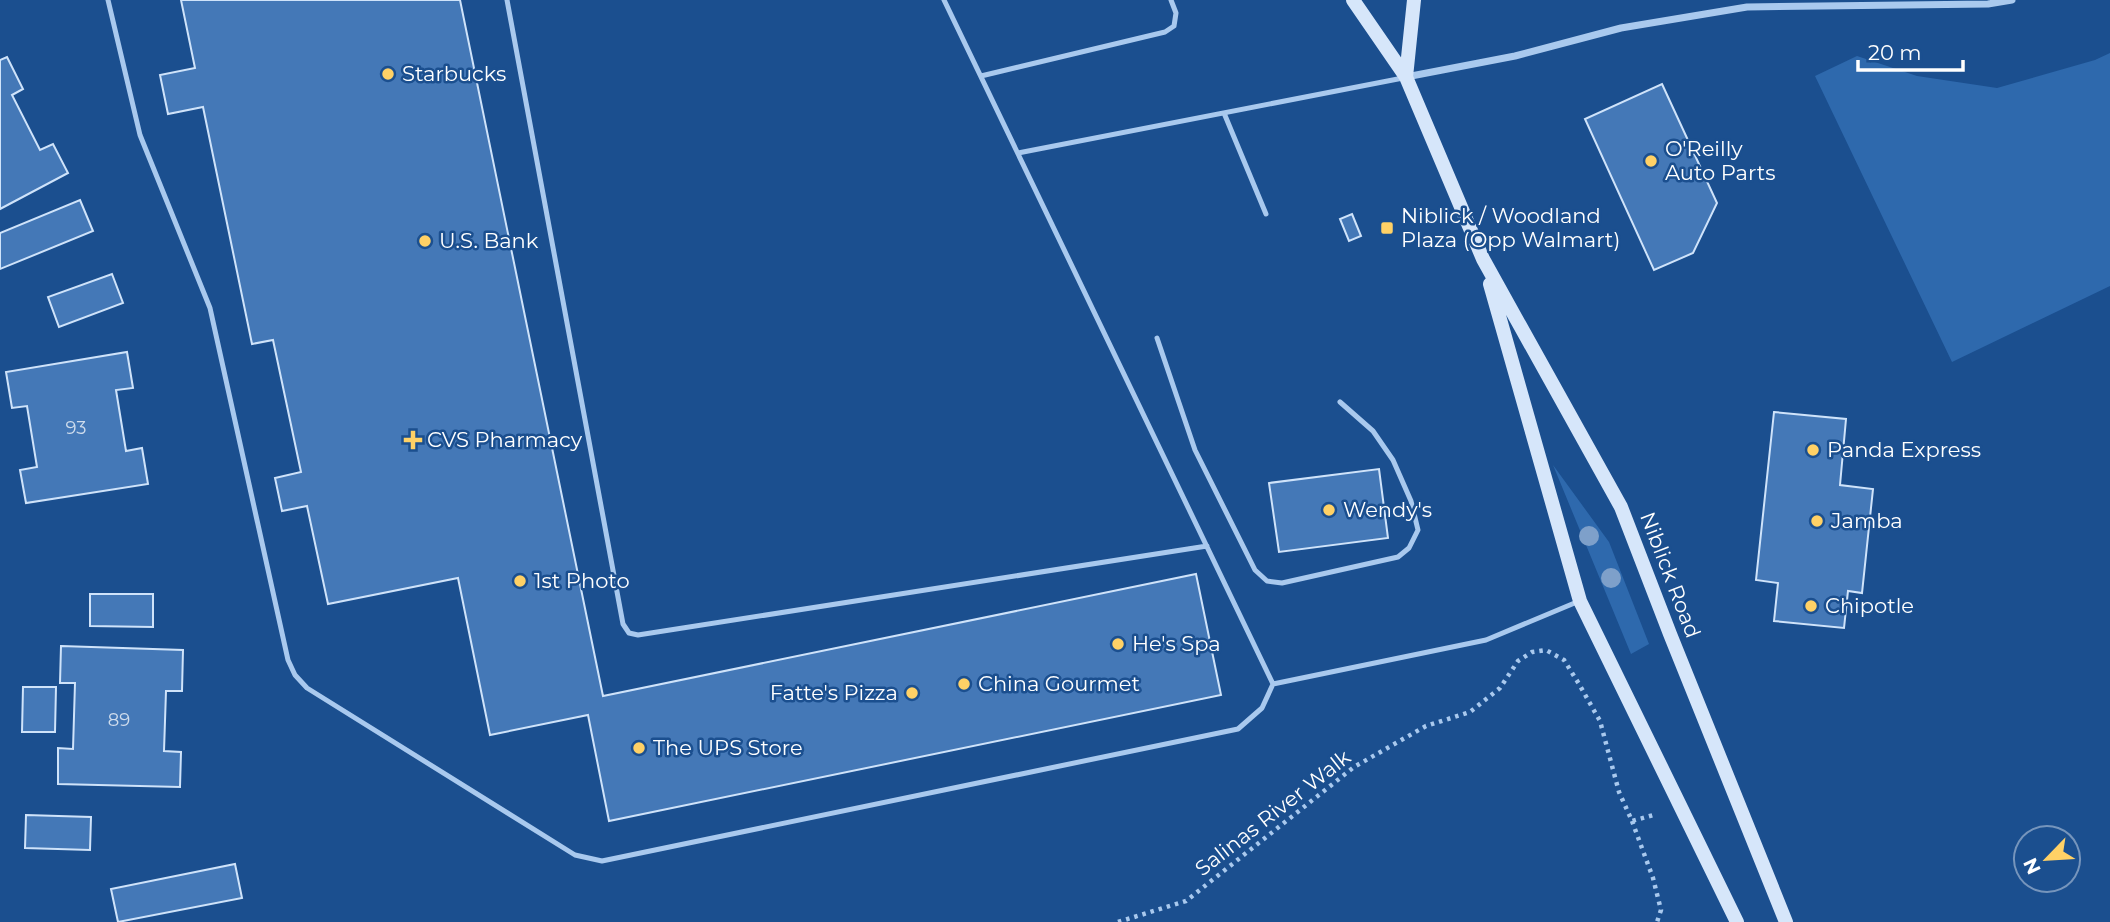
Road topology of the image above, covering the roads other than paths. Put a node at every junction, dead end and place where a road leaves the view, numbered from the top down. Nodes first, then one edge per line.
1 (108, 0) edge
2 (507, 0) edge
3 (955, 0) edge
4 (1171, 0) edge
5 (1353, 0) edge
6 (1414, 0) edge
7 (2012, 0) edge
8 (945, 1) edge
9 (981, 76) junction
10 (1406, 77) junction
11 (1224, 113) junction
12 (1018, 153) junction
13 (1266, 214) dead end
14 (1483, 259) junction
15 (1157, 338) dead end
16 (1340, 402) dead end
17 (1207, 546) junction
18 (1580, 601) junction
19 (1273, 684) junction
20 (1737, 922) edge
21 (1786, 922) edge

1 - 19 lane
2 - 17 lane
3 - 8 lane
4 - 9 lane
5 - 10 main road, Niblick Road
6 - 10 main road, Niblick Road
7 - 10 street
8 - 9 lane
9 - 12 lane
10 - 11 lane
10 - 14 main road, Niblick Road
11 - 12 lane
11 - 13 lane
12 - 17 lane
14 - 18 main road, Niblick Road
14 - 21 main road, Niblick Road
15 - 16 lane
17 - 19 lane
18 - 19 lane
18 - 20 main road, Niblick Road

